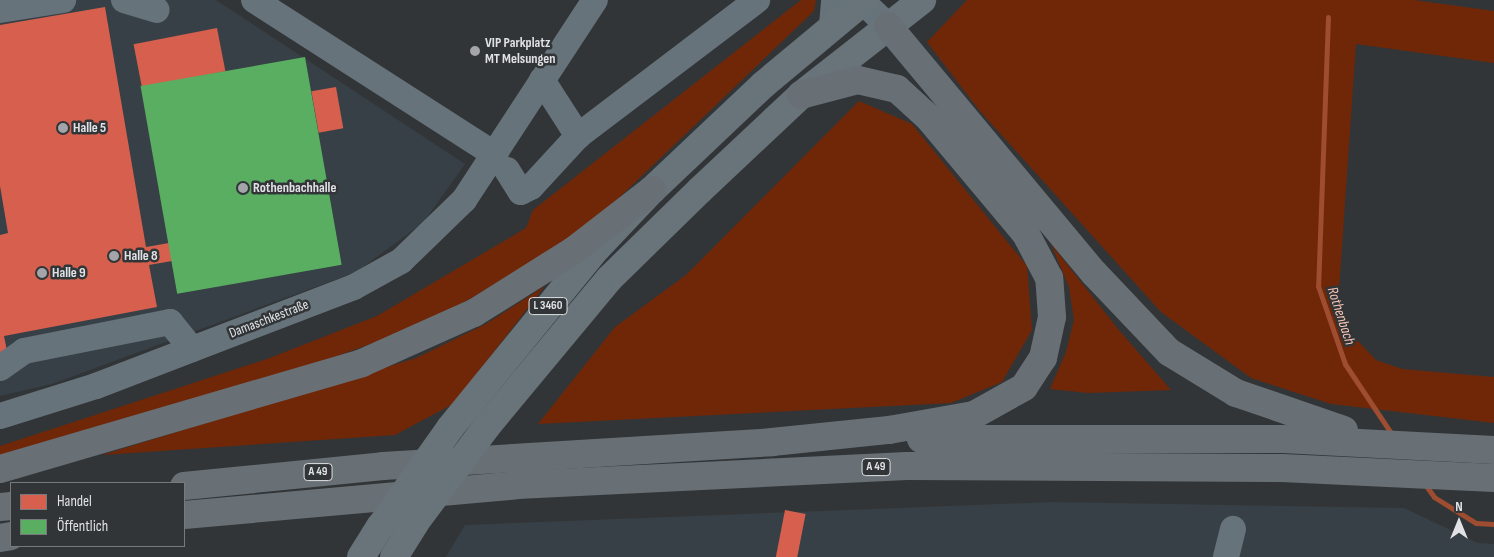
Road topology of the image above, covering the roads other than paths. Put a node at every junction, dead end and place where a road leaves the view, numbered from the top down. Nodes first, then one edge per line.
1 (63, 0) edge
2 (124, 0) edge
3 (254, 0) edge
4 (595, 0) edge
5 (757, 0) edge
6 (866, 0) edge
7 (922, 0) edge
8 (0, 10) edge
9 (156, 10) dead end
10 (833, 12) edge
11 (888, 26) junction
12 (542, 80) junction
13 (801, 96) junction
14 (578, 136) junction
15 (501, 163) junction
16 (652, 190) junction
17 (192, 349) junction
18 (0, 368) edge
19 (0, 416) edge
20 (772, 442) junction
21 (1400, 443) junction
22 (1494, 450) edge
23 (0, 470) edge
24 (1494, 478) edge
25 (185, 486) edge
26 (185, 515) edge
27 (1233, 529) dead end
28 (361, 557) edge
29 (394, 557) edge
30 (1226, 557) edge

1 - 8 street
2 - 9 street
3 - 15 street
4 - 12 street, Damaschkestraße
5 - 14 street
6 - 10 main road, L 3460
6 - 11 street
7 - 11 main road, L 3460
10 - 16 main road, L 3460
11 - 13 main road, L 3460
11 - 21 highway
12 - 14 street
12 - 15 street, Damaschkestraße
13 - 20 highway
13 - 29 main road, L 3460, bridge
14 - 15 street
15 - 17 street, Damaschkestraße
16 - 23 highway
16 - 28 main road, L 3460, bridge
17 - 18 street
17 - 19 street, Damaschkestraße
20 - 21 highway, A 49
20 - 25 highway, A 49
21 - 22 highway, A 49
24 - 26 highway, A 49
27 - 30 street

